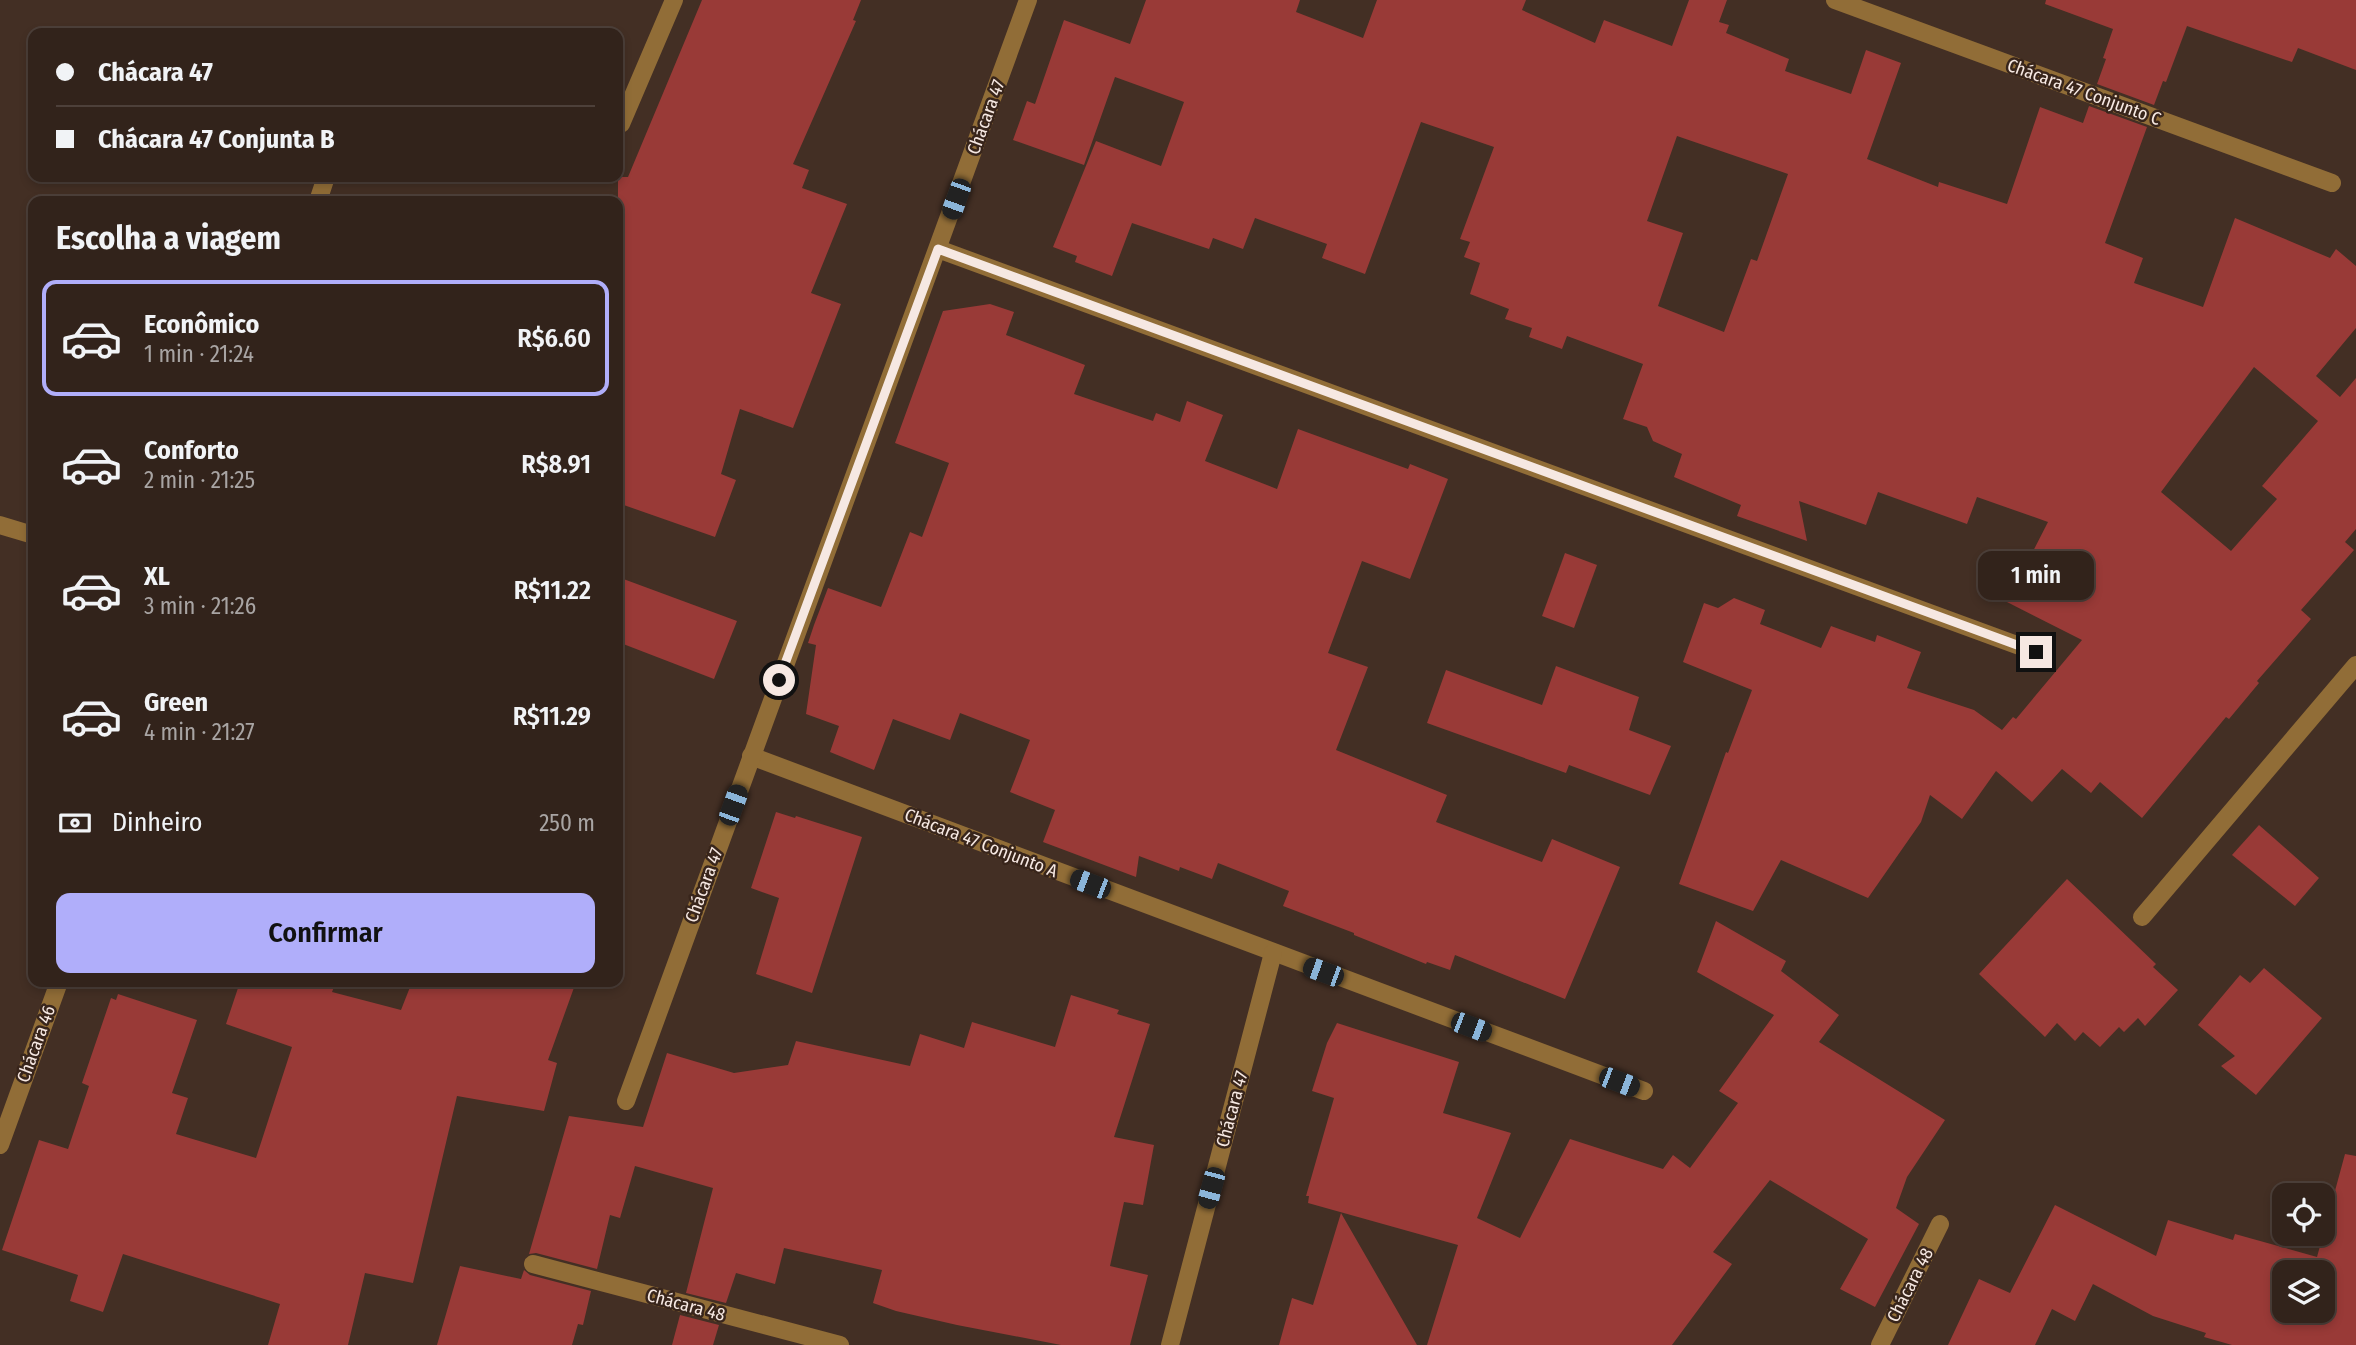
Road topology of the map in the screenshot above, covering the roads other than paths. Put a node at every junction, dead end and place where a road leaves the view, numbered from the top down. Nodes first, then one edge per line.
1 (674, 0) edge
2 (1028, 0) edge
3 (1835, 0) edge
4 (623, 119) edge
5 (2332, 183) dead end
6 (938, 249) junction
7 (0, 525) edge
8 (28, 533) edge
9 (2036, 652) dead end
10 (2356, 665) edge
11 (751, 756) junction
12 (2142, 917) dead end
13 (1273, 953) junction
14 (57, 987) edge
15 (1644, 1091) dead end
16 (626, 1101) dead end
17 (0, 1145) edge
18 (1940, 1224) dead end
19 (533, 1264) dead end
20 (840, 1345) edge
21 (1170, 1345) edge
22 (1880, 1345) edge

1 - 4 street
2 - 6 street, Chácara 47
3 - 5 street, Chácara 47 Conjunto C
6 - 9 street
6 - 11 street, Chácara 47
7 - 8 street
10 - 12 street
11 - 13 street, Chácara 47 Conjunto A
11 - 16 street, Chácara 47
13 - 15 street, Chácara 47 Conjunto A
13 - 21 street, Chácara 47
14 - 17 street, Chácara 46
18 - 22 street, Chácara 48
19 - 20 street, Chácara 48

